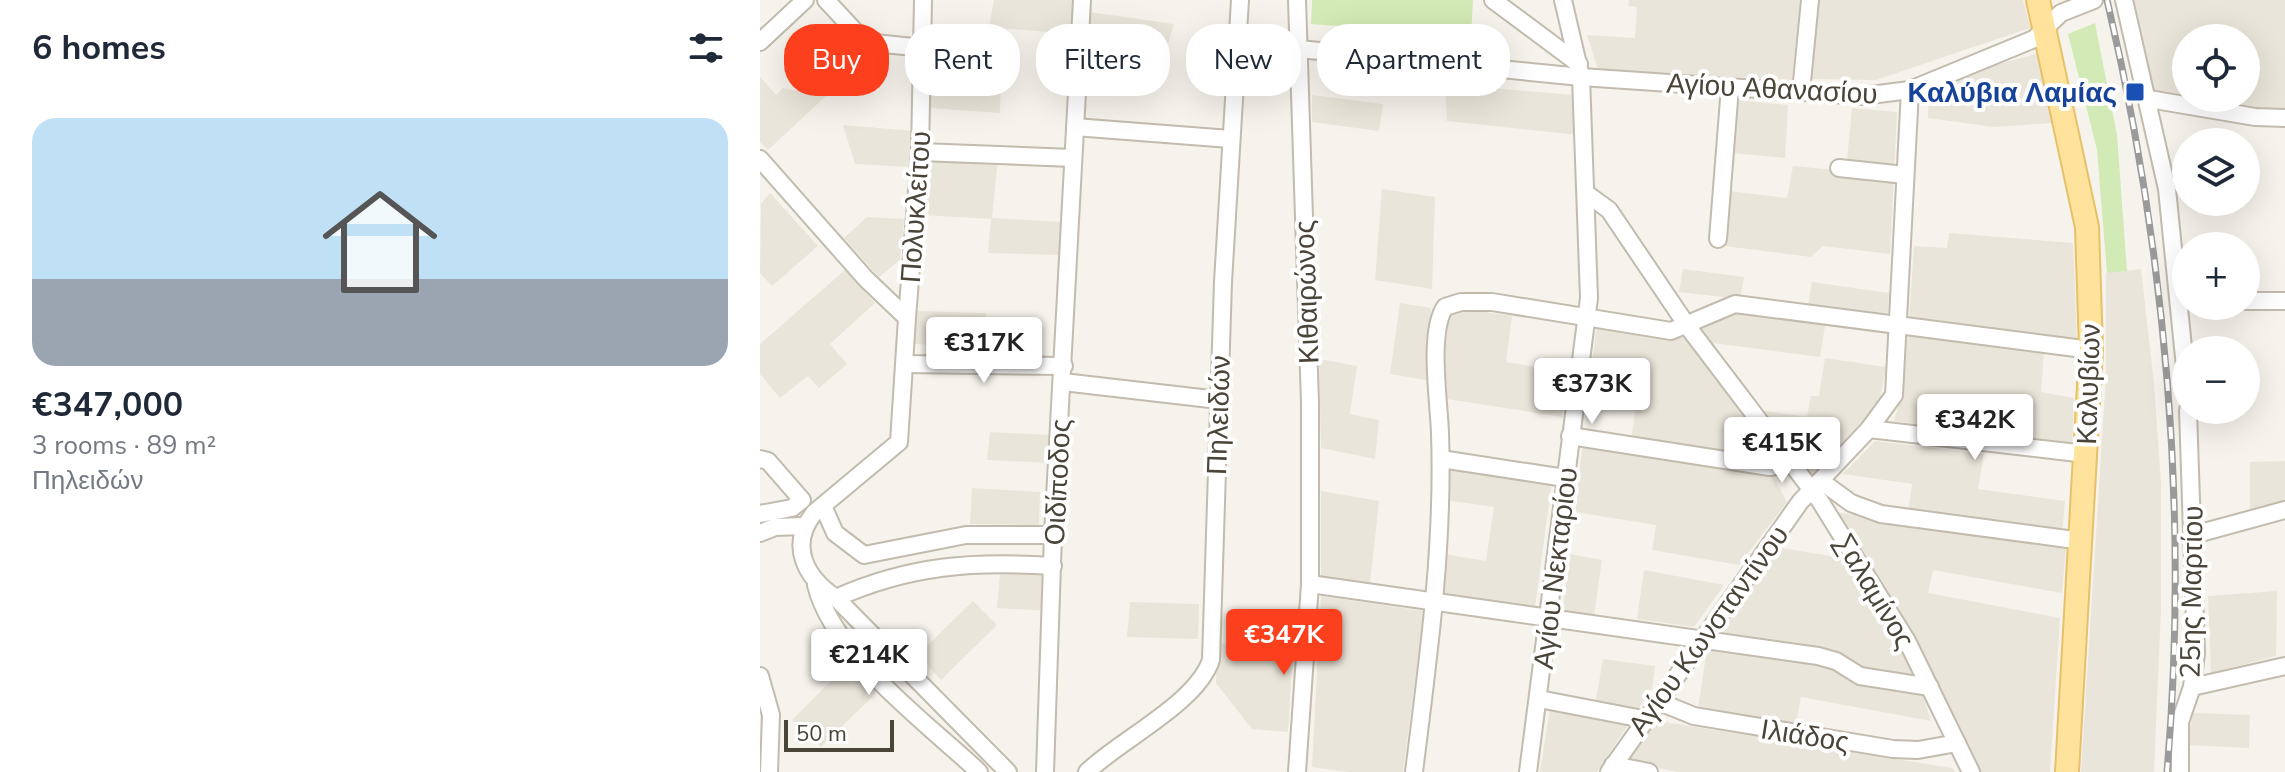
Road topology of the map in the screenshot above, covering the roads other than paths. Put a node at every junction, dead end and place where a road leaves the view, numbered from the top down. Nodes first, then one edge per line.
1 (805, 0) edge
2 (826, 0) edge
3 (923, 0) edge
4 (1082, 0) edge
5 (1240, 0) edge
6 (1297, 0) edge
7 (1493, 0) edge
8 (1563, 0) edge
9 (1810, 0) edge
10 (2038, 0) edge
11 (2094, 0) edge
12 (2124, 0) edge
13 (923, 24) edge
14 (1238, 24) edge
15 (1298, 24) edge
16 (2045, 31) junction
17 (760, 42) edge
18 (905, 46) edge
19 (1301, 49) edge
20 (1580, 70) junction
21 (1730, 87) junction
22 (1910, 90) junction
23 (1801, 92) junction
24 (922, 96) edge
25 (1233, 96) edge
26 (1300, 96) edge
27 (2149, 99) junction
28 (2285, 118) edge
29 (1075, 127) junction
30 (1230, 139) junction
31 (920, 152) junction
32 (1073, 158) junction
33 (1839, 168) dead end
34 (762, 169) edge
35 (1905, 175) junction
36 (1587, 194) junction
37 (2173, 232) edge
38 (1718, 239) dead end
39 (2260, 301) edge
40 (2285, 301) edge
41 (907, 318) junction
42 (1587, 318) junction
43 (1899, 326) junction
44 (1688, 327) junction
45 (2091, 350) junction
46 (906, 364) junction
47 (1064, 374) junction
48 (1219, 400) junction
49 (2189, 424) edge
50 (1869, 429) junction
51 (1570, 436) junction
52 (2086, 454) junction
53 (760, 459) edge
54 (1441, 459) junction
55 (1790, 464) junction
56 (1565, 478) junction
57 (1816, 485) junction
58 (823, 506) junction
59 (2285, 510) edge
60 (760, 514) edge
61 (803, 526) junction
62 (761, 531) edge
63 (1053, 535) junction
64 (2193, 535) junction
65 (2082, 541) junction
66 (1053, 566) junction
67 (1310, 584) junction
68 (816, 585) junction
69 (836, 598) junction
70 (1436, 603) junction
71 (1550, 617) junction
72 (1701, 637) junction
73 (2285, 666) edge
74 (760, 676) edge
75 (1930, 687) junction
76 (2192, 687) junction
77 (1539, 699) junction
78 (1657, 701) junction
79 (766, 714) edge
80 (1643, 719) junction
81 (1957, 743) junction
82 (1611, 768) edge
83 (769, 772) edge
84 (979, 772) edge
85 (1008, 772) edge
86 (1045, 772) edge
87 (1087, 772) edge
88 (1297, 772) edge
89 (1414, 772) edge
90 (1528, 772) edge
91 (1649, 772) edge
92 (1971, 772) edge
93 (2067, 772) edge
94 (2180, 772) edge

1 - 17 street
2 - 18 street
3 - 13 street, Πολυκλείτου
4 - 29 street, Οιδίποδος
5 - 14 street, Πηλειδών
6 - 15 street, Κιθαιρώνος
7 - 20 street
8 - 20 street, Αγίου Νεκταρίου
9 - 23 street
10 - 16 main road, Καλυβίων
11 - 16 street, Αγίου Αθανασίου
12 - 27 street
16 - 22 street, Αγίου Αθανασίου
16 - 45 main road, Καλυβίων
19 - 20 street, Αγίου Αθανασίου
20 - 21 street, Αγίου Αθανασίου
20 - 36 street, Αγίου Νεκταρίου
21 - 23 street, Αγίου Αθανασίου
21 - 38 street
22 - 23 street, Αγίου Αθανασίου
22 - 35 street, Αγίου Κωνσταντίνου
24 - 31 street, Πολυκλείτου
25 - 30 street, Πηλειδών
26 - 67 street, Κιθαιρώνος
27 - 28 street
27 - 37 street
29 - 30 street
29 - 32 street, Οιδίποδος
30 - 48 street, Πηλειδών
31 - 32 street
31 - 41 street, Πολυκλείτου
32 - 47 street, Οιδίποδος
33 - 35 street
34 - 41 street
35 - 43 street, Αγίου Κωνσταντίνου
36 - 42 street, Αγίου Νεκταρίου
36 - 44 street, Σαλαμίνος
39 - 40 street
41 - 46 street
42 - 44 street
42 - 51 street, Αγίου Νεκταρίου
42 - 54 street
43 - 44 street
43 - 45 street
43 - 50 street, Αγίου Κωνσταντίνου
44 - 55 street, Σαλαμίνος
45 - 52 main road, Καλυβίων
46 - 47 street
46 - 58 street
47 - 48 street
47 - 63 street, Οιδίποδος
48 - 87 street, Πηλειδών
49 - 64 street, 25ης Μαρτίου
50 - 52 street
50 - 57 street, Αγίου Κωνσταντίνου
51 - 55 street
51 - 56 street, Αγίου Νεκταρίου
52 - 65 main road, Καλυβίων
53 - 60 street
54 - 56 street
54 - 70 street
55 - 57 street, Σαλαμίνος
56 - 71 street, Αγίου Νεκταρίου
57 - 65 street
57 - 72 street, Αγίου Κωνσταντίνου
57 - 75 street, Σαλαμίνος
58 - 61 street
58 - 63 street
59 - 64 street
61 - 62 street
61 - 68 street
63 - 66 street, Οιδίποδος
64 - 76 street, 25ης Μαρτίου
65 - 93 main road, Καλυβίων
66 - 69 street
66 - 86 street, Οιδίποδος
67 - 70 street
67 - 88 street, Κιθαιρώνος
68 - 69 street
68 - 84 street
69 - 85 street
70 - 71 street
70 - 89 street
71 - 72 street
71 - 77 street, Αγίου Νεκταρίου
72 - 75 street
72 - 78 street, Αγίου Κωνσταντίνου
73 - 76 street
74 - 79 street
75 - 81 street, Σαλαμίνος
76 - 94 street, 25ης Μαρτίου
77 - 80 street
77 - 90 street, Αγίου Νεκταρίου
78 - 80 street, Αγίου Κωνσταντίνου
78 - 81 street, Ιλιάδος
79 - 83 street
80 - 82 street, Αγίου Κωνσταντίνου
81 - 92 street, Σαλαμίνος
82 - 91 street

